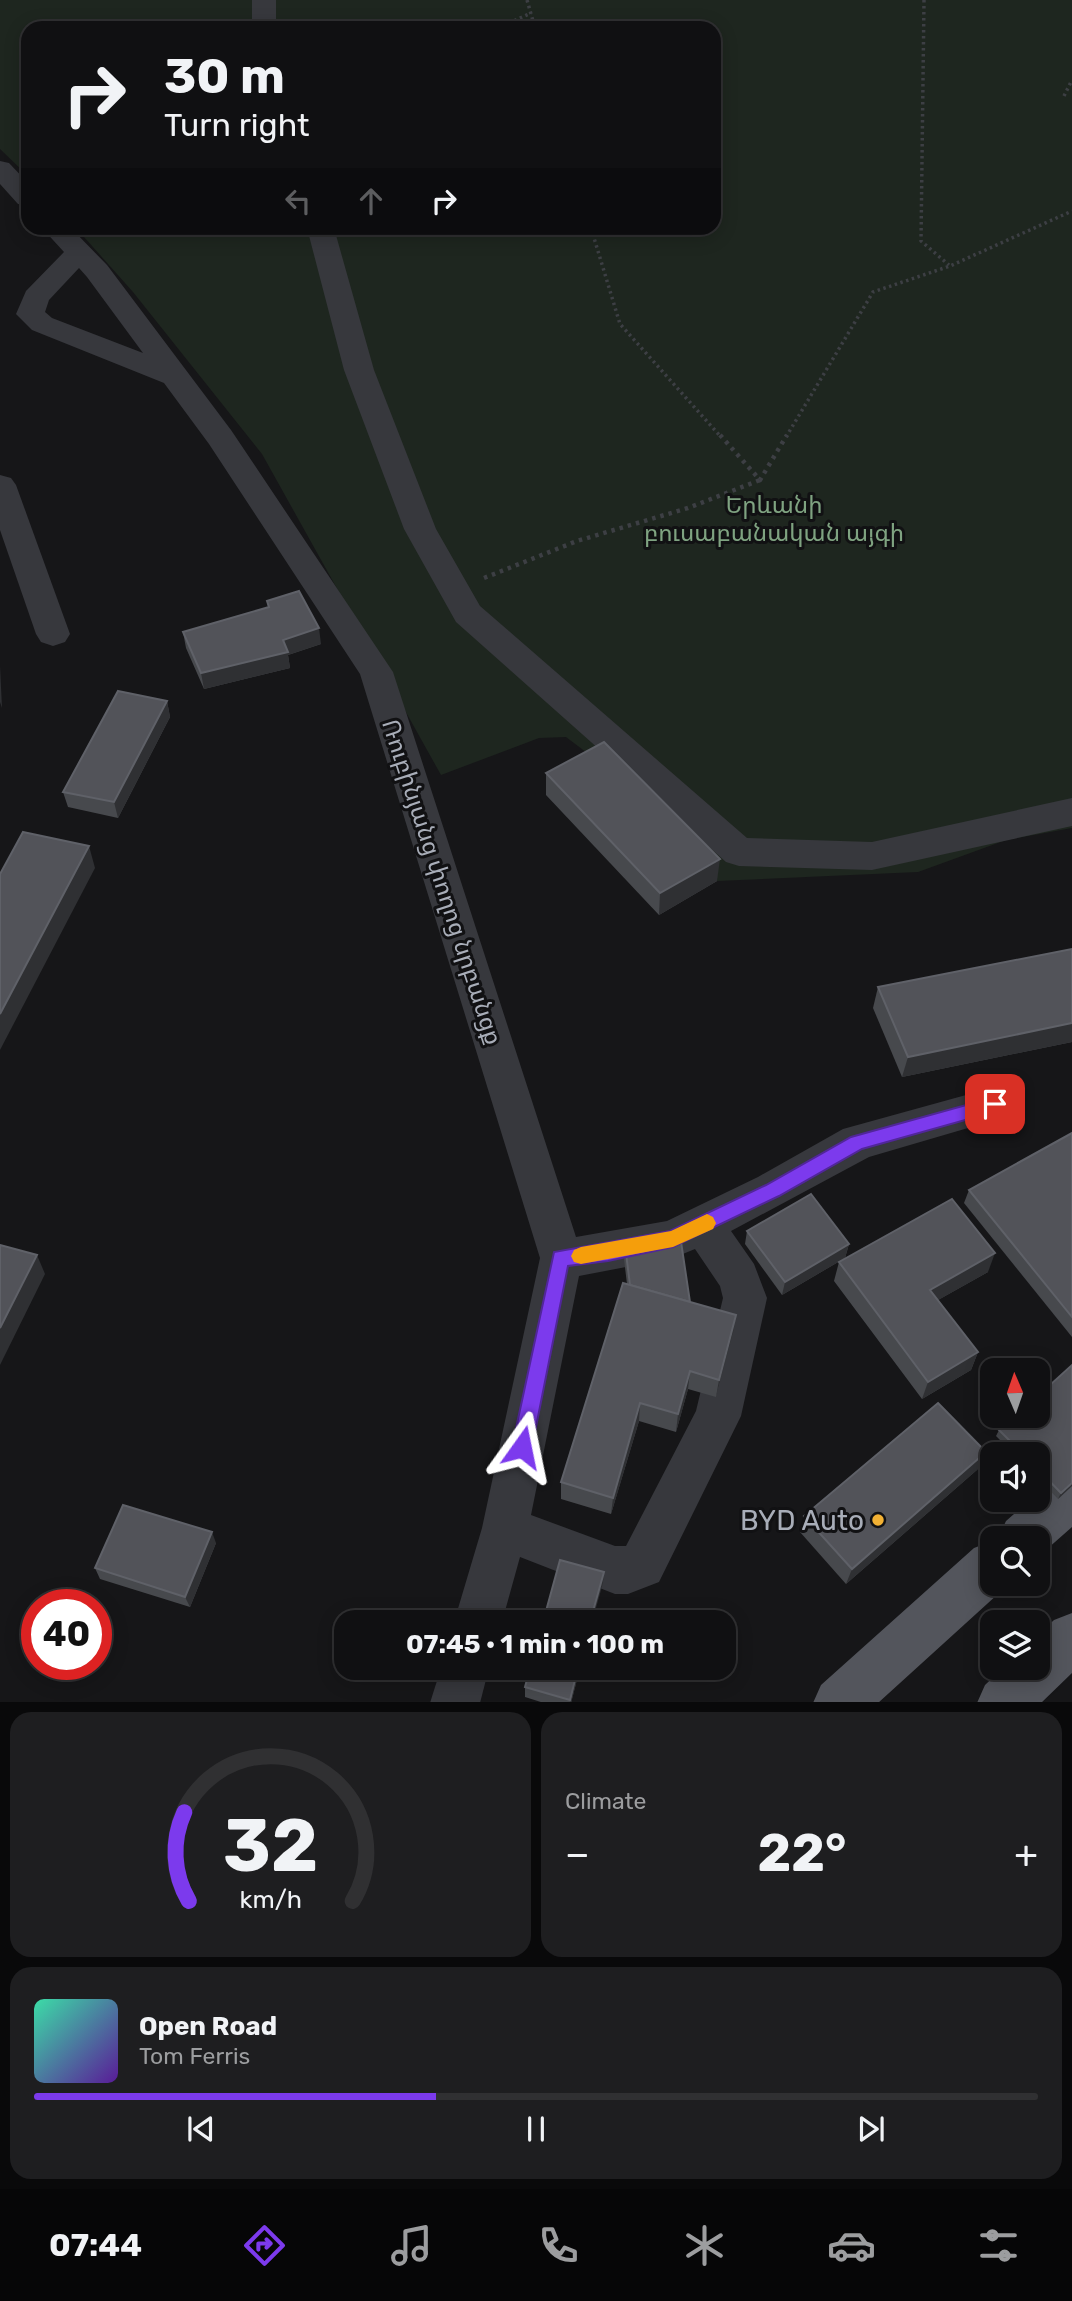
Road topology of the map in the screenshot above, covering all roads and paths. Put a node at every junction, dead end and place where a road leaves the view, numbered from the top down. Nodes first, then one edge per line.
1 (264, 0) edge
2 (527, 0) edge
3 (924, 0) edge
4 (531, 13) junction
5 (264, 21) edge
6 (513, 21) edge
7 (533, 21) edge
8 (1072, 80) edge
9 (1064, 96) dead end
10 (0, 169) edge
11 (21, 191) edge
12 (1072, 211) edge
13 (322, 235) edge
14 (593, 235) edge
15 (68, 240) edge
16 (950, 265) junction
17 (32, 309) junction
18 (0, 320) edge
19 (174, 376) junction
20 (760, 480) junction
21 (0, 485) edge
22 (454, 590) junction
23 (53, 634) dead end
24 (1072, 812) edge
25 (995, 1104) dead end
26 (703, 1225) junction
27 (561, 1258) junction
28 (1072, 1495) edge
29 (1037, 1526) edge
30 (505, 1528) junction
31 (980, 1577) edge
32 (481, 1610) edge
33 (1072, 1637) edge
34 (462, 1680) edge
35 (455, 1702) edge
36 (840, 1702) edge
37 (1004, 1702) edge

1 - 5 street
2 - 4 path
3 - 16 path
4 - 6 path
4 - 7 path
8 - 9 path
10 - 11 street
12 - 16 path
13 - 22 street
14 - 20 path
15 - 17 street
15 - 19 street, Ռուբինյանց փողոց նրբանցք
16 - 20 path
17 - 18 street
17 - 19 street
19 - 27 street, Ռուբինյանց փողոց նրբանցք
20 - 22 path
21 - 23 street
22 - 24 street
25 - 26 street
26 - 27 street
26 - 30 street
27 - 30 street, Ռուբինյանց փողոց նրբանցք
28 - 29 main road
30 - 32 street, Ռուբինյանց փողոց նրբանցք
31 - 36 main road
33 - 37 main road
34 - 35 street

